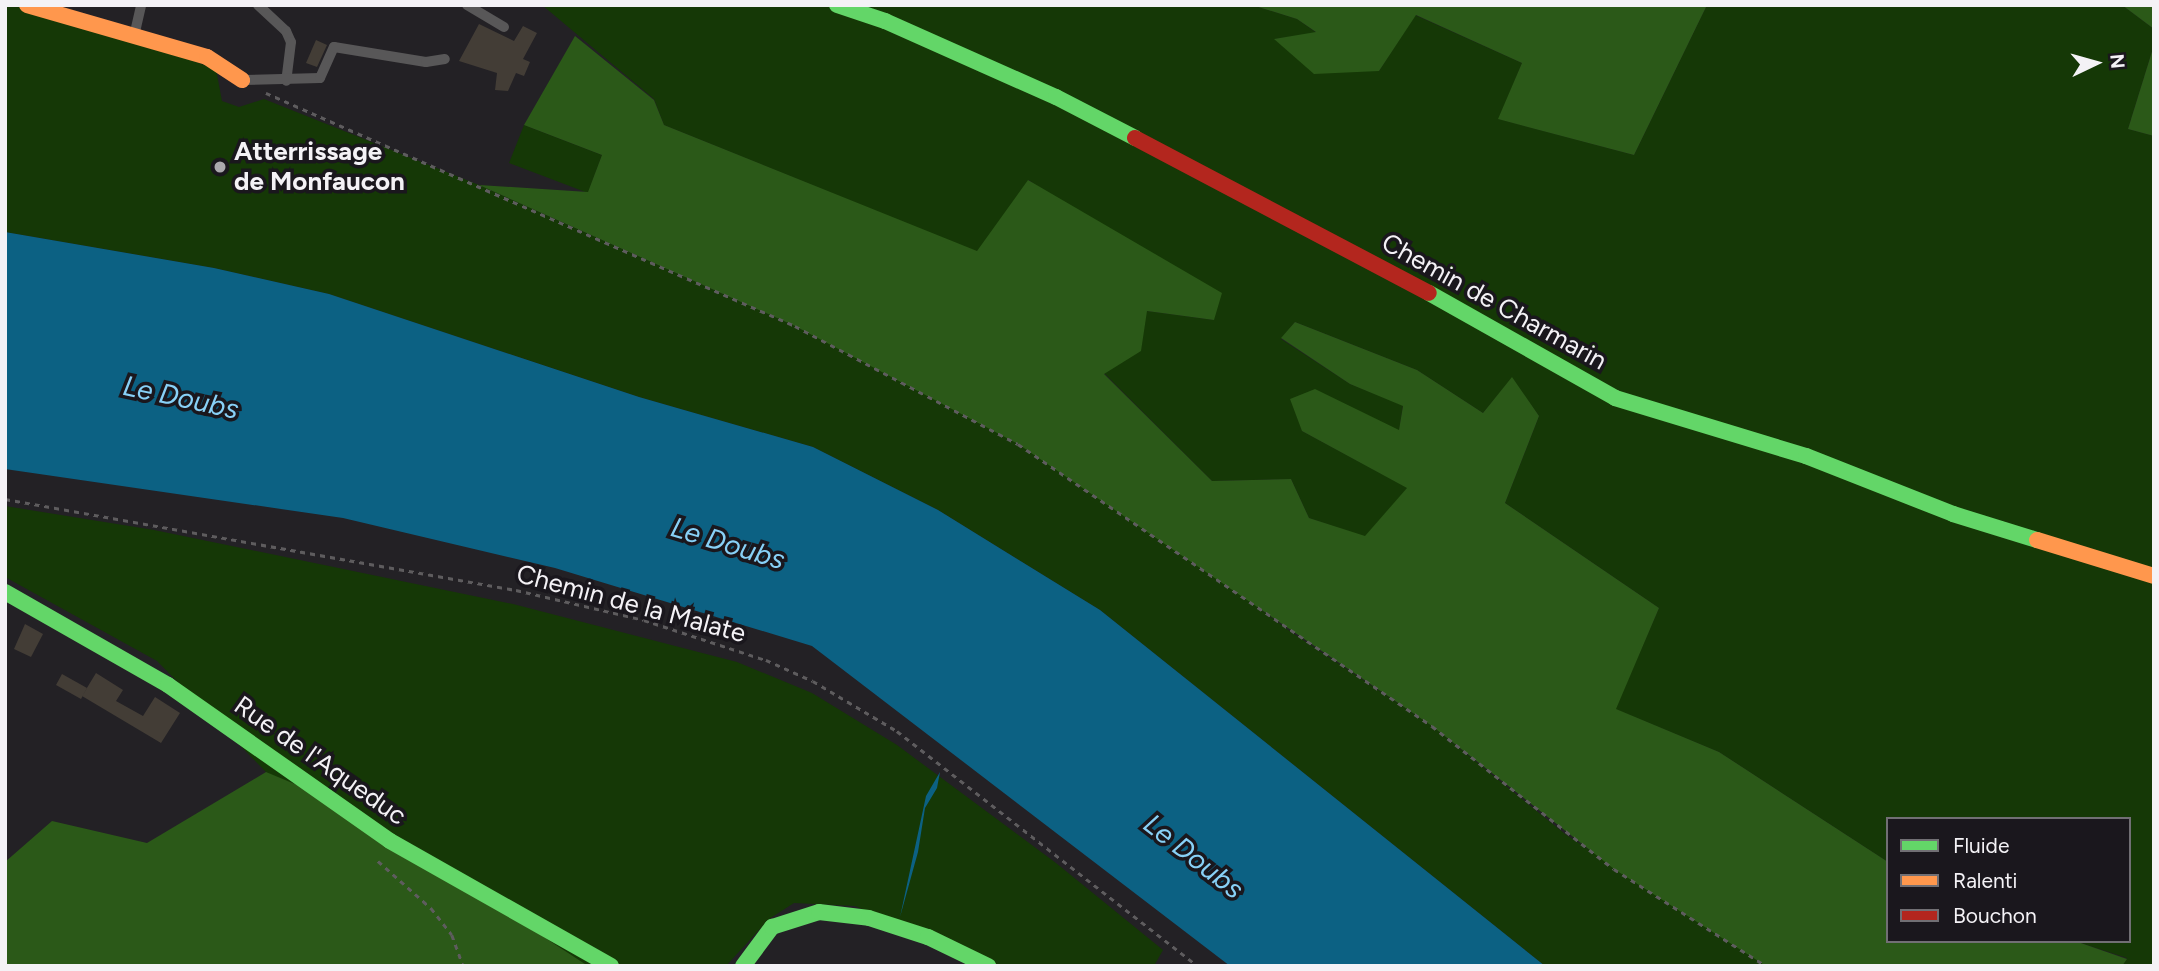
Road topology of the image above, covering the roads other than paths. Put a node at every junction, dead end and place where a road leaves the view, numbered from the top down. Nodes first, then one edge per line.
1 (27, 5) edge
2 (88, 5) edge
3 (141, 5) edge
4 (258, 5) edge
5 (467, 5) edge
6 (837, 5) edge
7 (78, 21) junction
8 (504, 27) dead end
9 (135, 37) junction
10 (445, 60) dead end
11 (242, 80) joint
12 (286, 81) junction
13 (2154, 576) edge
14 (5, 592) edge
15 (611, 966) edge
16 (743, 966) edge
17 (988, 966) edge

1 - 7 street
2 - 7 lane
3 - 9 lane
4 - 12 lane
5 - 8 lane
6 - 13 street, Chemin de Charmarin
7 - 9 street
9 - 11 street
10 - 12 lane
11 - 12 lane
14 - 15 street, Rue de l'Aqueduc
16 - 17 street

